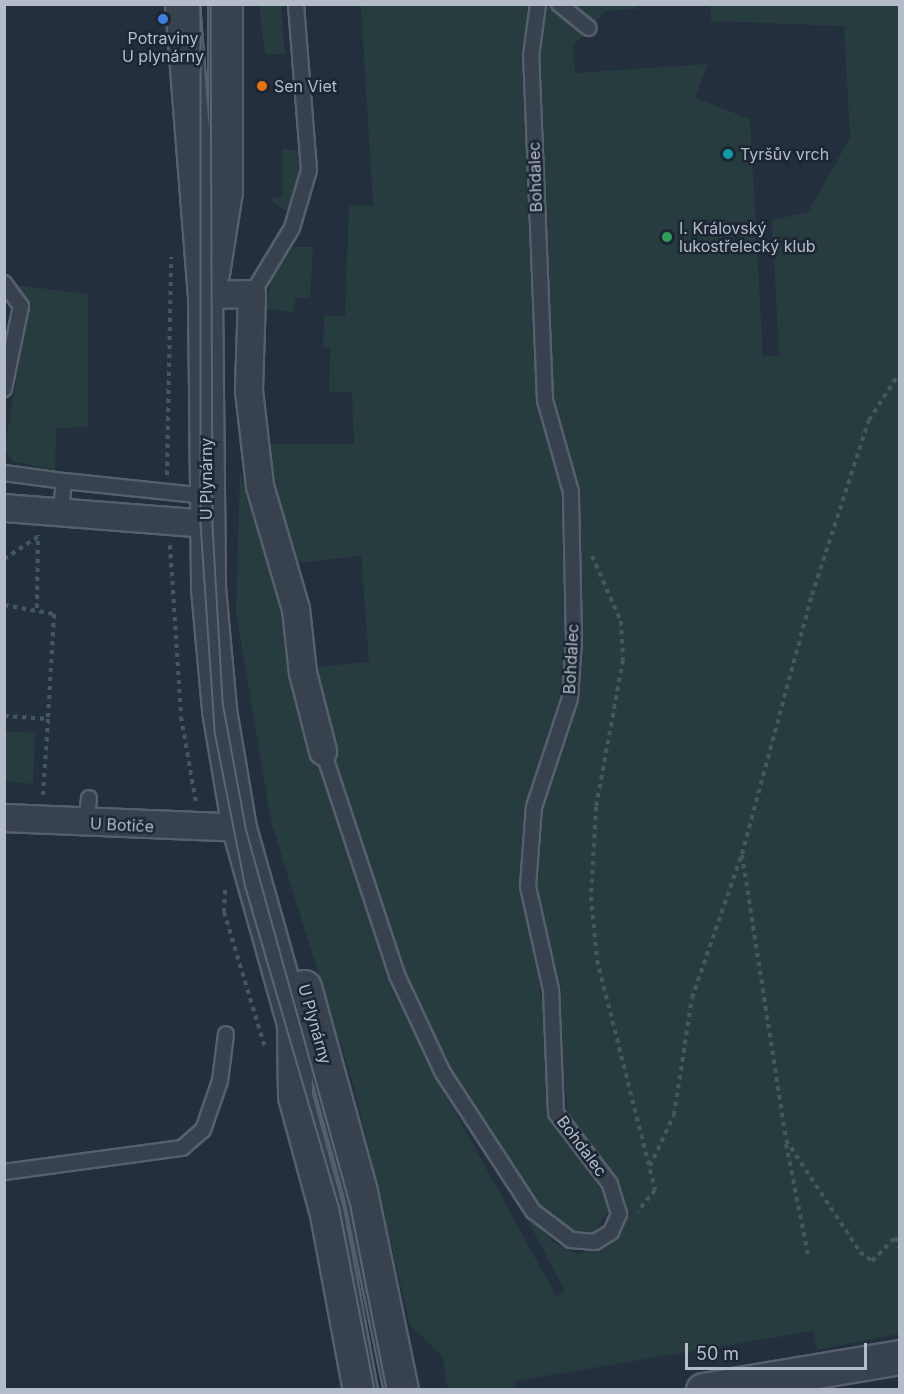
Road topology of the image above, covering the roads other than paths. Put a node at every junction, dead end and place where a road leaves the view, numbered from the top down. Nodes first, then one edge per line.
1 (182, 4) edge
2 (225, 4) edge
3 (296, 4) edge
4 (538, 4) edge
5 (559, 4) edge
6 (589, 28) dead end
7 (4, 283) edge
8 (252, 294) junction
9 (205, 295) junction
10 (4, 389) edge
11 (4, 473) edge
12 (64, 481) junction
13 (4, 508) edge
14 (207, 510) junction
15 (48, 519) junction
16 (214, 663) junction
17 (323, 751) joint
18 (88, 798) dead end
19 (4, 818) edge
20 (86, 823) junction
21 (239, 828) junction
22 (226, 1034) dead end
23 (294, 1045) junction
24 (4, 1172) edge
25 (900, 1357) edge
26 (360, 1389) edge
27 (375, 1389) edge
28 (401, 1389) edge
29 (703, 1389) edge

1 - 9 street, U Plynárny
2 - 9 street, U Plynárny
3 - 8 lane
4 - 17 lane, Bohdalec
5 - 6 lane
7 - 10 lane
8 - 9 street
8 - 17 street, Bohdalec
9 - 14 street, U Plynárny
11 - 12 lane
12 - 14 lane
12 - 15 lane
13 - 15 street
14 - 15 street
14 - 16 street, U Plynárny
16 - 21 street, U Plynárny
16 - 28 street, U Plynárny
18 - 20 lane
19 - 20 street, U Botiče
20 - 21 street, U Botiče
21 - 23 street, U Plynárny
22 - 24 lane
23 - 26 street, U Plynárny
23 - 27 lane
25 - 29 street

